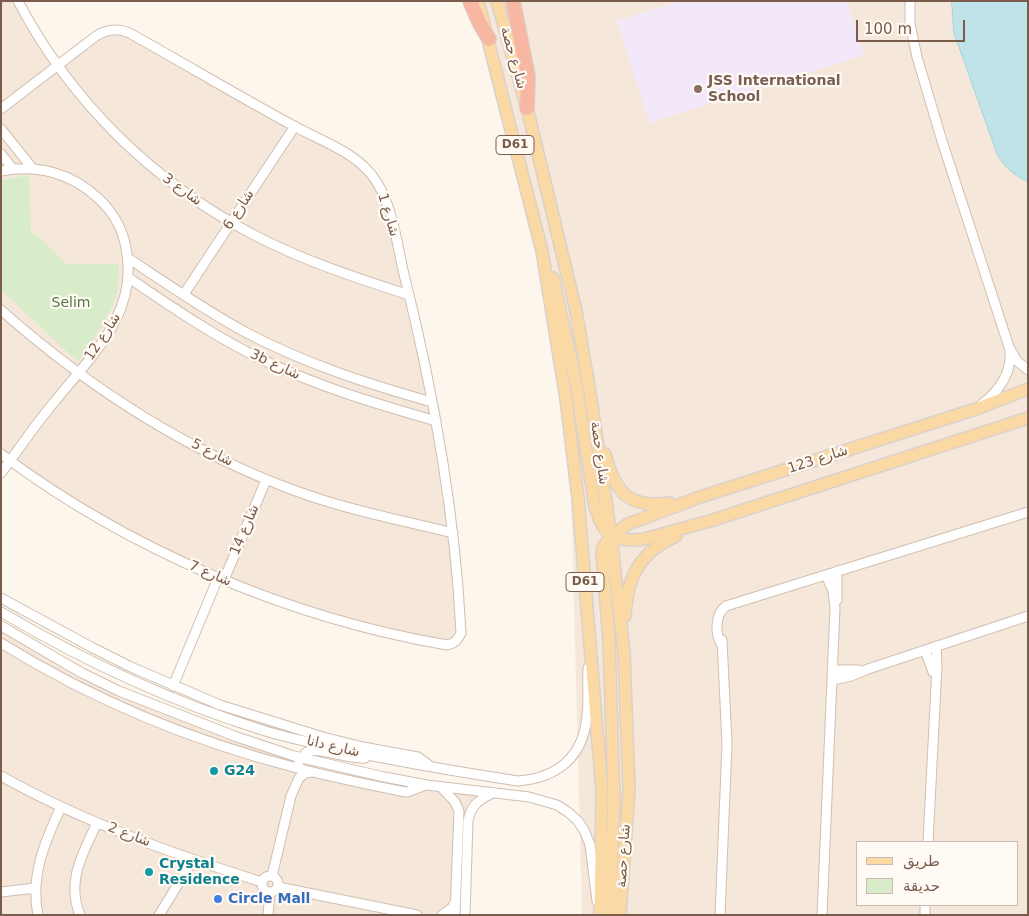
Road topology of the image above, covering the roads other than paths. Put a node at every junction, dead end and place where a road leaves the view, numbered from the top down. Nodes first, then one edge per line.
1 (18, 1) edge
2 (470, 1) edge
3 (478, 1) edge
4 (497, 1) edge
5 (513, 1) edge
6 (910, 1) edge
7 (489, 39) junction
8 (57, 66) junction
9 (527, 108) junction
10 (1, 109) edge
11 (294, 126) junction
12 (1, 129) edge
13 (1, 154) edge
14 (13, 169) junction
15 (34, 169) junction
16 (1, 171) edge
17 (231, 222) junction
18 (542, 251) junction
19 (128, 258) junction
20 (129, 278) junction
21 (184, 294) junction
22 (410, 295) junction
23 (1, 310) edge
24 (1009, 347) junction
25 (1028, 370) edge
26 (79, 374) junction
27 (1028, 389) edge
28 (591, 399) junction
29 (432, 402) junction
30 (976, 409) junction
31 (1028, 418) edge
32 (436, 421) junction
33 (1, 454) edge
34 (10, 461) junction
35 (1, 473) edge
36 (266, 480) junction
37 (700, 498) junction
38 (1028, 510) edge
39 (710, 522) junction
40 (453, 533) junction
41 (611, 536) junction
42 (838, 571) junction
43 (826, 575) junction
44 (221, 579) junction
45 (1, 598) edge
46 (835, 608) junction
47 (1, 612) edge
48 (1028, 616) edge
49 (1, 626) edge
50 (1, 643) edge
51 (441, 644) joint
52 (936, 646) junction
53 (591, 650) junction
54 (925, 650) junction
55 (624, 653) junction
56 (833, 675) junction
57 (935, 685) junction
58 (173, 686) junction
59 (237, 737) junction
60 (203, 740) junction
61 (374, 756) junction
62 (302, 758) junction
63 (296, 768) junction
64 (432, 768) junction
65 (312, 772) junction
66 (1, 776) edge
67 (427, 785) junction
68 (441, 787) junction
69 (491, 794) junction
70 (291, 796) junction
71 (61, 807) junction
72 (97, 822) junction
73 (928, 841) edge
74 (193, 860) junction
75 (456, 870) junction
76 (466, 871) junction
77 (272, 876) junction
78 (262, 882) junction
79 (36, 888) junction
80 (274, 890) junction
81 (1, 892) edge
82 (456, 902) junction
83 (38, 915) edge
84 (80, 915) edge
85 (159, 915) edge
86 (268, 915) edge
87 (417, 915) edge
88 (442, 915) edge
89 (455, 915) edge
90 (465, 915) edge
91 (600, 915) edge
92 (610, 915) edge
93 (620, 915) edge
94 (720, 915) edge
95 (822, 915) edge

1 - 8 street, شارع 3
2 - 7 highway
3 - 7 main road, شارع حصة / D61
4 - 9 main road, شارع حصة / D61
5 - 9 highway
6 - 24 street
7 - 18 main road, شارع حصة / D61
8 - 10 street, شارع 1
8 - 11 street, شارع 1
8 - 17 street, شارع 3
9 - 28 main road, شارع حصة / D61
11 - 17 street, شارع 6
11 - 22 street, شارع 1
12 - 15 street
13 - 14 street
14 - 15 street, شارع 12
14 - 16 street, شارع 12
15 - 19 street, شارع 12
17 - 21 street, شارع 6
17 - 22 street, شارع 3
18 - 41 main road
18 - 53 main road, شارع حصة / D61
19 - 20 street, شارع 12
19 - 21 street, 3b شارع
20 - 26 street, شارع 12
20 - 32 street, 3b شارع
21 - 29 street, 3b شارع
22 - 29 street, شارع 1
23 - 26 street, شارع 5
24 - 25 street
24 - 30 street
26 - 34 street, شارع 12
26 - 36 street, شارع 5
27 - 30 main road, شارع 123
28 - 37 main road
28 - 41 main road, شارع حصة / D61
29 - 32 street, شارع 1
30 - 37 main road, شارع 123
31 - 39 main road, شارع 123
32 - 40 street, شارع 1
33 - 34 street, شارع 7
34 - 35 street, شارع 12
34 - 44 street, شارع 7
36 - 40 street, شارع 5
36 - 44 street, شارع 14
37 - 41 main road, شارع 123
38 - 42 street
39 - 41 main road, شارع 123
39 - 55 main road
40 - 51 street, شارع 1
41 - 55 main road, شارع حصة / D61
41 - 92 main road
42 - 43 street
42 - 46 street
43 - 46 street
43 - 94 street
44 - 51 street, شارع 7
44 - 58 street, شارع 14
45 - 58 street
46 - 56 street
47 - 61 street, شارع دانا
48 - 52 street
49 - 59 street, شارع دانا
50 - 60 street
52 - 54 street
52 - 57 street
53 - 64 street, شارع دانا
53 - 91 main road, شارع حصة / D61
54 - 56 street
54 - 57 street
55 - 93 main road, شارع حصة / D61
56 - 95 street
57 - 73 street
58 - 64 street
59 - 60 street
59 - 62 street, شارع دانا
60 - 63 street
61 - 62 street
61 - 64 street, شارع دانا
62 - 63 street
62 - 67 street, شارع دانا
63 - 65 street
63 - 70 street
65 - 67 street
65 - 70 street
66 - 71 street, شارع 2
67 - 68 street, شارع دانا
68 - 69 street, شارع دانا
68 - 75 street
69 - 76 street
69 - 91 street, شارع دانا
70 - 77 street
71 - 72 street, شارع 2
71 - 79 street
72 - 74 street, شارع 2
72 - 84 street
74 - 78 street, شارع 2
74 - 85 street
75 - 76 street
75 - 82 street
76 - 90 street
77 - 78 street
77 - 80 street
78 - 80 street
79 - 81 street
79 - 83 street
80 - 86 street
80 - 87 street
82 - 88 street
82 - 89 street

